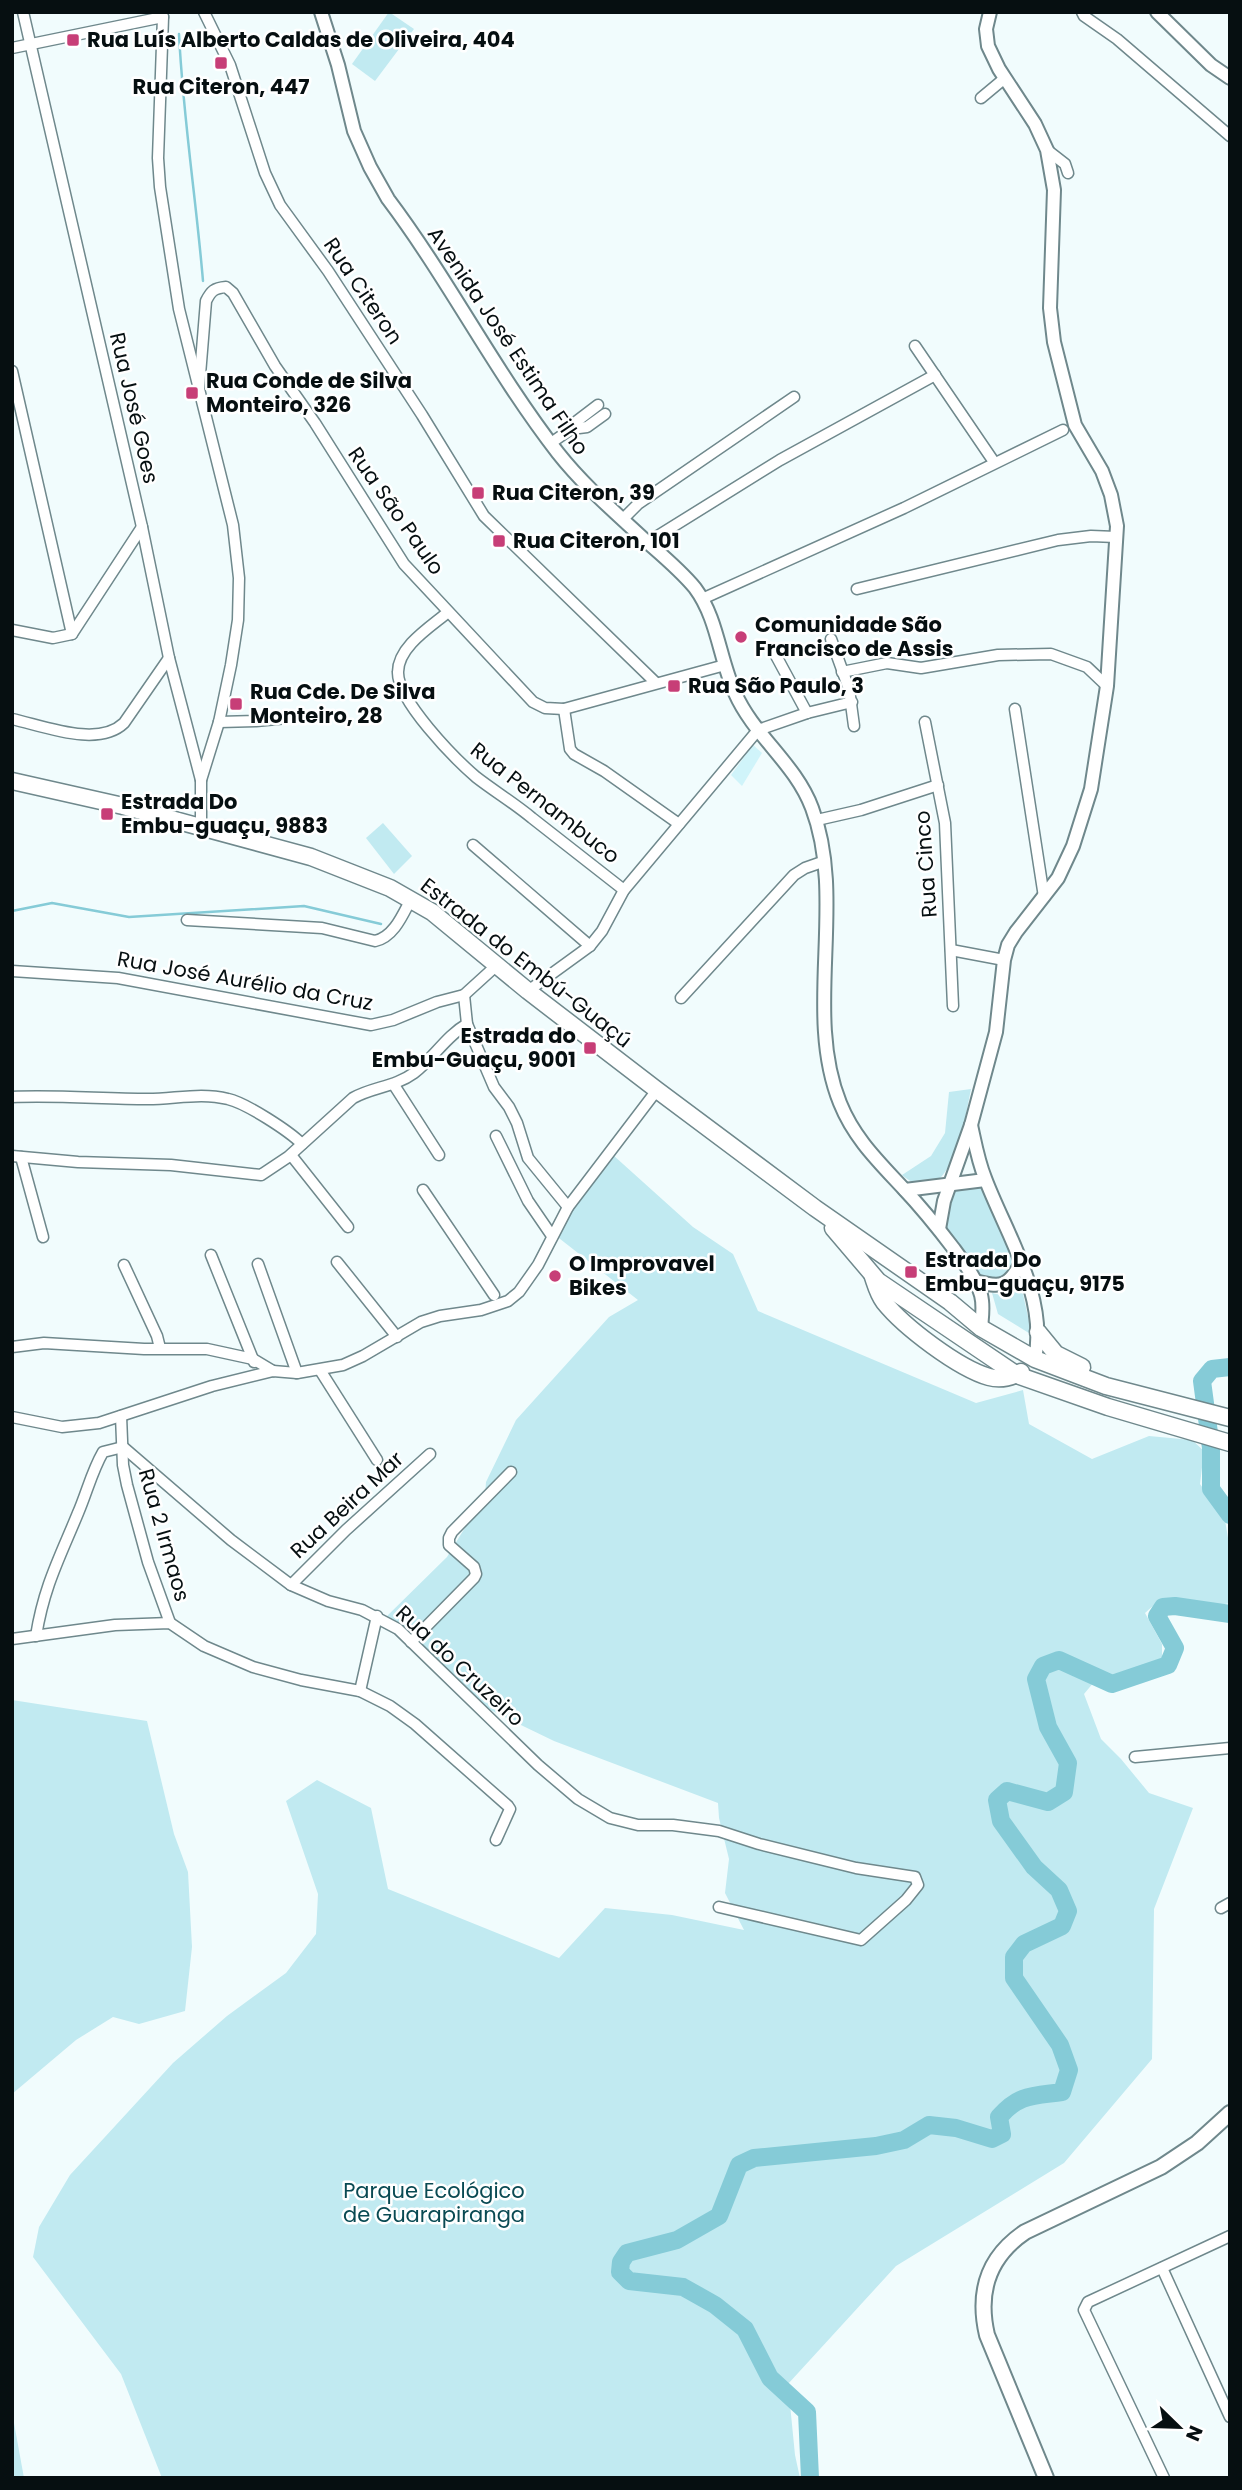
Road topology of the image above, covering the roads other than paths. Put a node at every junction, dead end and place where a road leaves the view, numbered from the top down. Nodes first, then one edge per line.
1 (23, 12) edge
2 (204, 12) edge
3 (321, 12) edge
4 (989, 12) edge
5 (1082, 12) edge
6 (1157, 12) edge
7 (158, 15) edge
8 (30, 45) junction
9 (12, 48) edge
10 (1005, 78) junction
11 (1230, 78) edge
12 (981, 98) dead end
13 (1230, 136) edge
14 (1047, 150) junction
15 (1068, 173) dead end
16 (915, 346) dead end
17 (12, 371) edge
18 (935, 375) junction
19 (199, 387) junction
20 (794, 397) dead end
21 (598, 405) dead end
22 (605, 414) dead end
23 (571, 429) junction
24 (1063, 430) dead end
25 (551, 443) junction
26 (994, 462) junction
27 (623, 519) junction
28 (142, 527) junction
29 (1116, 537) junction
30 (648, 542) junction
31 (858, 589) dead end
32 (702, 599) junction
33 (447, 613) junction
34 (12, 630) edge
35 (72, 634) junction
36 (831, 639) dead end
37 (774, 652) dead end
38 (169, 658) junction
39 (725, 665) junction
40 (842, 672) junction
41 (655, 682) junction
42 (1107, 685) junction
43 (852, 702) junction
44 (564, 709) junction
45 (1015, 709) dead end
46 (807, 713) junction
47 (297, 717) dead end
48 (12, 719) edge
49 (219, 722) junction
50 (925, 722) dead end
51 (854, 726) dead end
52 (758, 730) junction
53 (201, 780) junction
54 (12, 781) edge
55 (938, 785) junction
56 (817, 820) junction
57 (679, 824) junction
58 (201, 827) junction
59 (473, 845) dead end
60 (825, 861) junction
61 (624, 890) junction
62 (1044, 897) junction
63 (411, 899) junction
64 (187, 920) dead end
65 (590, 946) junction
66 (951, 950) junction
67 (1004, 960) junction
68 (497, 965) junction
69 (12, 971) edge
70 (528, 991) junction
71 (464, 995) junction
72 (681, 998) dead end
73 (953, 1006) dead end
74 (467, 1024) junction
75 (394, 1085) junction
76 (657, 1090) junction
77 (12, 1097) edge
78 (971, 1125) junction
79 (496, 1136) dead end
80 (302, 1144) junction
81 (290, 1155) junction
82 (439, 1155) dead end
83 (17, 1157) edge
84 (985, 1180) junction
85 (949, 1185) junction
86 (905, 1189) junction
87 (423, 1190) dead end
88 (568, 1208) junction
89 (815, 1208) junction
90 (348, 1227) dead end
91 (939, 1229) junction
92 (43, 1237) dead end
93 (552, 1237) junction
94 (211, 1255) dead end
95 (337, 1262) dead end
96 (1021, 1263) junction
97 (258, 1264) dead end
98 (124, 1265) dead end
99 (873, 1276) junction
100 (975, 1280) junction
101 (498, 1300) junction
102 (981, 1328) junction
103 (1038, 1332) junction
104 (397, 1337) junction
105 (12, 1348) edge
106 (160, 1348) junction
107 (975, 1348) junction
108 (253, 1359) junction
109 (1035, 1359) junction
110 (320, 1370) junction
111 (273, 1371) junction
112 (296, 1373) junction
113 (1017, 1374) junction
114 (256, 1376) junction
115 (1151, 1398) junction
116 (121, 1416) junction
117 (15, 1418) edge
118 (1230, 1418) edge
119 (12, 1431) edge
120 (1230, 1443) edge
121 (123, 1447) junction
122 (430, 1454) dead end
123 (377, 1460) dead end
124 (511, 1472) dead end
125 (290, 1585) junction
126 (377, 1616) junction
127 (170, 1623) junction
128 (36, 1636) junction
129 (12, 1639) edge
130 (411, 1642) junction
131 (360, 1690) junction
132 (1230, 1748) edge
133 (1135, 1757) dead end
134 (496, 1840) dead end
135 (719, 1907) dead end
136 (1230, 2113) edge
137 (1230, 2236) edge
138 (1162, 2267) junction
139 (1230, 2417) edge
140 (1046, 2478) edge
141 (1164, 2478) edge

1 - 8 street, Rua José Goes
2 - 41 street, Rua Citeron
3 - 25 street, Avenida José Estima Filho
4 - 10 street
5 - 13 street
6 - 11 street
7 - 8 street
7 - 19 street
8 - 9 street
8 - 28 street, Rua José Goes
10 - 12 street
10 - 14 street
14 - 15 street
14 - 29 street
16 - 18 street
17 - 35 street
18 - 26 street
18 - 30 street
19 - 33 street, Rua São Paulo
19 - 49 street
20 - 27 street
21 - 23 street
22 - 23 street
23 - 25 street
24 - 26 street
25 - 27 street, Avenida José Estima Filho
26 - 32 street
27 - 30 street, Avenida José Estima Filho
28 - 35 street
28 - 38 street, Rua José Goes
29 - 31 street
29 - 42 street
30 - 32 street, Avenida José Estima Filho
32 - 39 street, Avenida José Estima Filho
33 - 44 street, Rua São Paulo
33 - 61 street, Rua Pernambuco
34 - 35 street
36 - 40 street
37 - 46 street
38 - 48 street
38 - 53 street, Rua José Goes
39 - 41 street
39 - 52 street, Avenida José Estima Filho
40 - 42 street
40 - 43 street
41 - 44 street
42 - 62 street
43 - 46 street
43 - 51 street
44 - 57 street
45 - 62 street
46 - 52 street
47 - 49 street
49 - 53 street
50 - 55 street, Rua Cinco
52 - 56 street, Avenida José Estima Filho
52 - 57 street
53 - 58 street
54 - 58 main road, Estrada do Embú-Guaçú
55 - 56 street
55 - 66 street, Rua Cinco
56 - 60 street, Avenida José Estima Filho
57 - 61 street
58 - 63 main road, Estrada do Embú-Guaçú
59 - 65 street
60 - 72 street
60 - 86 street, Avenida José Estima Filho
61 - 65 street
62 - 67 street
63 - 64 street
63 - 68 main road, Estrada do Embú-Guaçú
65 - 70 street
66 - 67 street
66 - 73 street, Rua Cinco
67 - 78 street
68 - 70 main road, Estrada do Embú-Guaçú
68 - 71 street, Rua José Aurélio da Cruz
69 - 71 street, Rua José Aurélio da Cruz
70 - 76 main road, Estrada do Embú-Guaçú
71 - 74 street
74 - 75 street
74 - 88 street
75 - 80 street
75 - 82 street
76 - 88 street
76 - 89 main road, Estrada do Embú-Guaçú
77 - 80 street
78 - 84 street
78 - 85 street
79 - 93 street
80 - 81 street
81 - 83 street
81 - 90 street
83 - 92 street
84 - 85 street
84 - 96 street
85 - 86 street
85 - 91 street
86 - 91 street, Avenida José Estima Filho
87 - 101 street
88 - 93 street
89 - 99 main road, Estrada do Embú-Guaçú
89 - 102 main road, Estrada do Embú-Guaçú
91 - 100 street, Avenida José Estima Filho
93 - 101 street
94 - 108 street
95 - 104 street
96 - 100 street
96 - 103 street
97 - 112 street
98 - 106 street
99 - 107 main road, Estrada do Embú-Guaçú
99 - 113 main road
100 - 102 street, Avenida José Estima Filho
101 - 104 street
102 - 107 main road
102 - 109 main road, Estrada do Embú-Guaçú
103 - 109 street
103 - 115 main road
104 - 110 street
105 - 106 street
106 - 108 street
107 - 113 main road, Estrada do Embú-Guaçú
108 - 111 street
108 - 114 street
109 - 113 main road
109 - 115 main road, Estrada do Embú-Guaçú
110 - 112 street
110 - 123 street
111 - 112 street
111 - 114 street
113 - 120 main road, Estrada do Embú-Guaçú
114 - 116 street
115 - 118 main road, Estrada do Embú-Guaçú
116 - 117 street
116 - 121 street, Rua 2 Irmaos
117 - 119 street
121 - 125 street, Rua do Cruzeiro
121 - 127 street, Rua 2 Irmaos
121 - 128 street
122 - 125 street, Rua Beira Mar
124 - 130 street
125 - 126 street, Rua do Cruzeiro
126 - 130 street, Rua do Cruzeiro
126 - 131 street
127 - 128 street
127 - 131 street
128 - 129 street
130 - 135 street, Rua do Cruzeiro
131 - 134 street
132 - 133 street
136 - 140 main road
137 - 138 street
138 - 139 street
138 - 141 street

